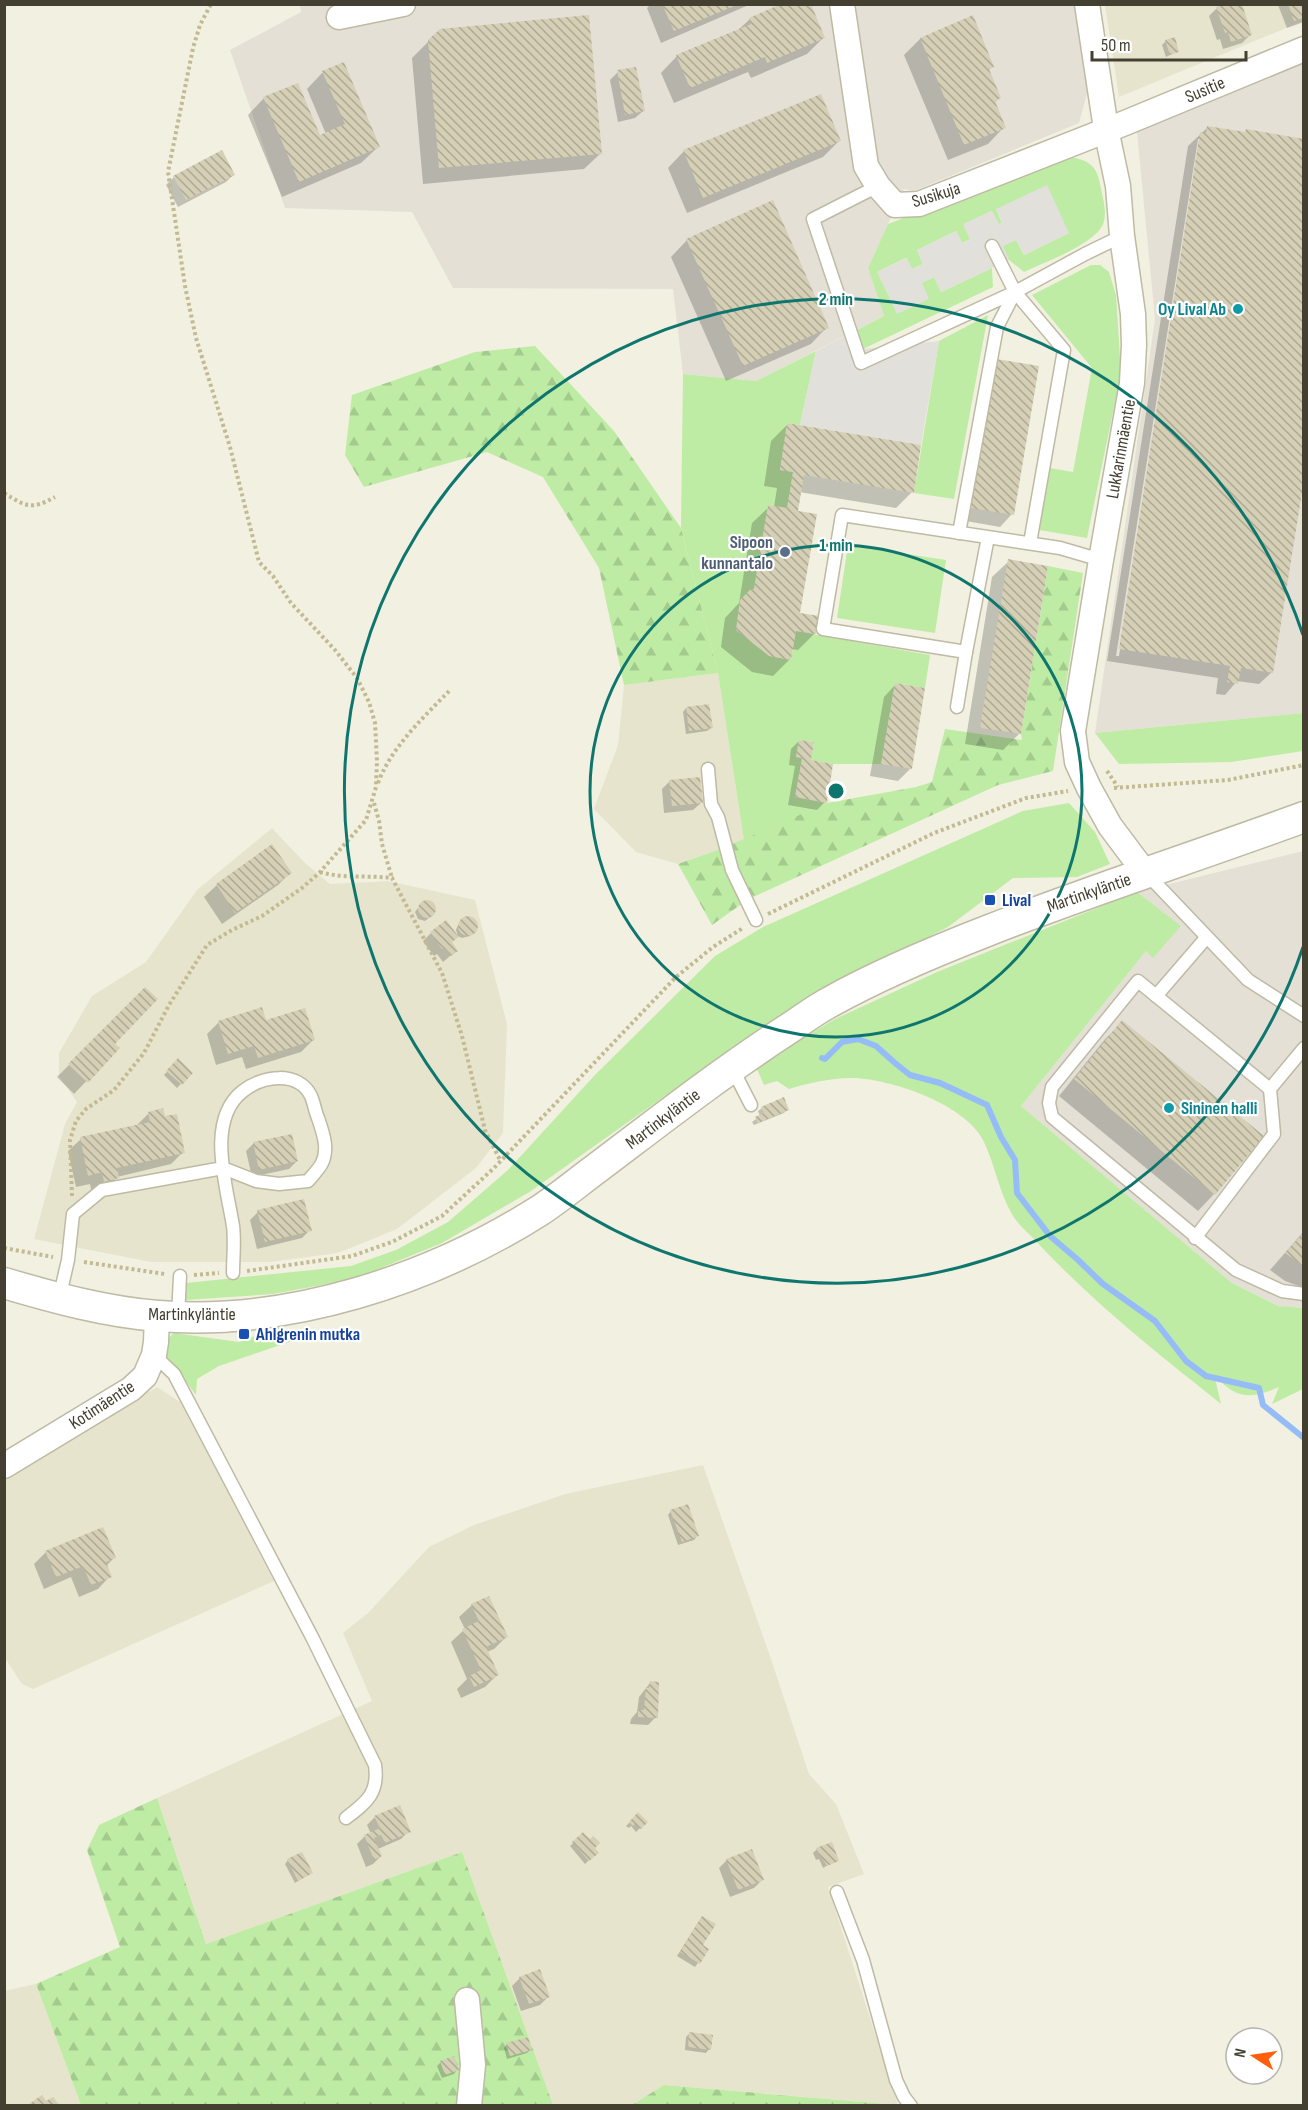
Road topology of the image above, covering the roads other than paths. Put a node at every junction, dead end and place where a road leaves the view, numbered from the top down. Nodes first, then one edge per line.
1 (403, 4) edge
2 (842, 4) edge
3 (1087, 4) edge
4 (339, 17) dead end
5 (1304, 49) edge
6 (1106, 129) junction
7 (878, 186) junction
8 (1122, 236) junction
9 (992, 246) dead end
10 (1015, 292) junction
11 (959, 533) junction
12 (987, 537) junction
13 (1030, 543) junction
14 (1101, 560) junction
15 (966, 652) junction
16 (957, 707) dead end
17 (708, 769) dead end
18 (1304, 817) edge
19 (1146, 874) junction
20 (756, 920) road end
21 (1206, 938) junction
22 (1156, 996) junction
23 (1304, 1016) edge
24 (1304, 1048) edge
25 (731, 1066) junction
26 (1270, 1089) junction
27 (751, 1106) dead end
28 (223, 1168) junction
29 (1195, 1238) junction
30 (233, 1273) road end
31 (180, 1276) road end
32 (4, 1283) edge
33 (1304, 1294) edge
34 (59, 1299) junction
35 (168, 1316) junction
36 (154, 1355) junction
37 (4, 1466) edge
38 (346, 1818) dead end
39 (837, 1893) dead end
40 (467, 2000) dead end
41 (469, 2106) edge
42 (911, 2106) edge

1 - 4 street
2 - 7 street, Susikuja
3 - 6 street, Lukkarinmäentie
5 - 6 street, Susitie
6 - 7 street, Susikuja
6 - 8 street, Lukkarinmäentie
7 - 10 lane
8 - 10 lane
8 - 14 street, Lukkarinmäentie
9 - 10 lane
10 - 11 lane
10 - 13 lane
11 - 12 lane
11 - 15 lane
12 - 13 lane
12 - 15 lane
13 - 14 lane
14 - 19 street, Lukkarinmäentie
15 - 16 lane
17 - 20 lane
18 - 19 street, Martinkyläntie
19 - 21 lane
19 - 25 street, Martinkyläntie
21 - 22 lane
21 - 23 lane
22 - 26 lane
22 - 29 lane
24 - 26 lane
25 - 27 lane
25 - 35 street, Martinkyläntie
26 - 29 lane
28 - 28 lane
28 - 30 lane
28 - 34 lane
29 - 33 lane
31 - 35 lane
32 - 34 street, Martinkyläntie
34 - 35 street, Martinkyläntie
35 - 36 street, Kotimäentie
36 - 37 street, Kotimäentie
36 - 38 lane
39 - 42 lane
40 - 41 street

